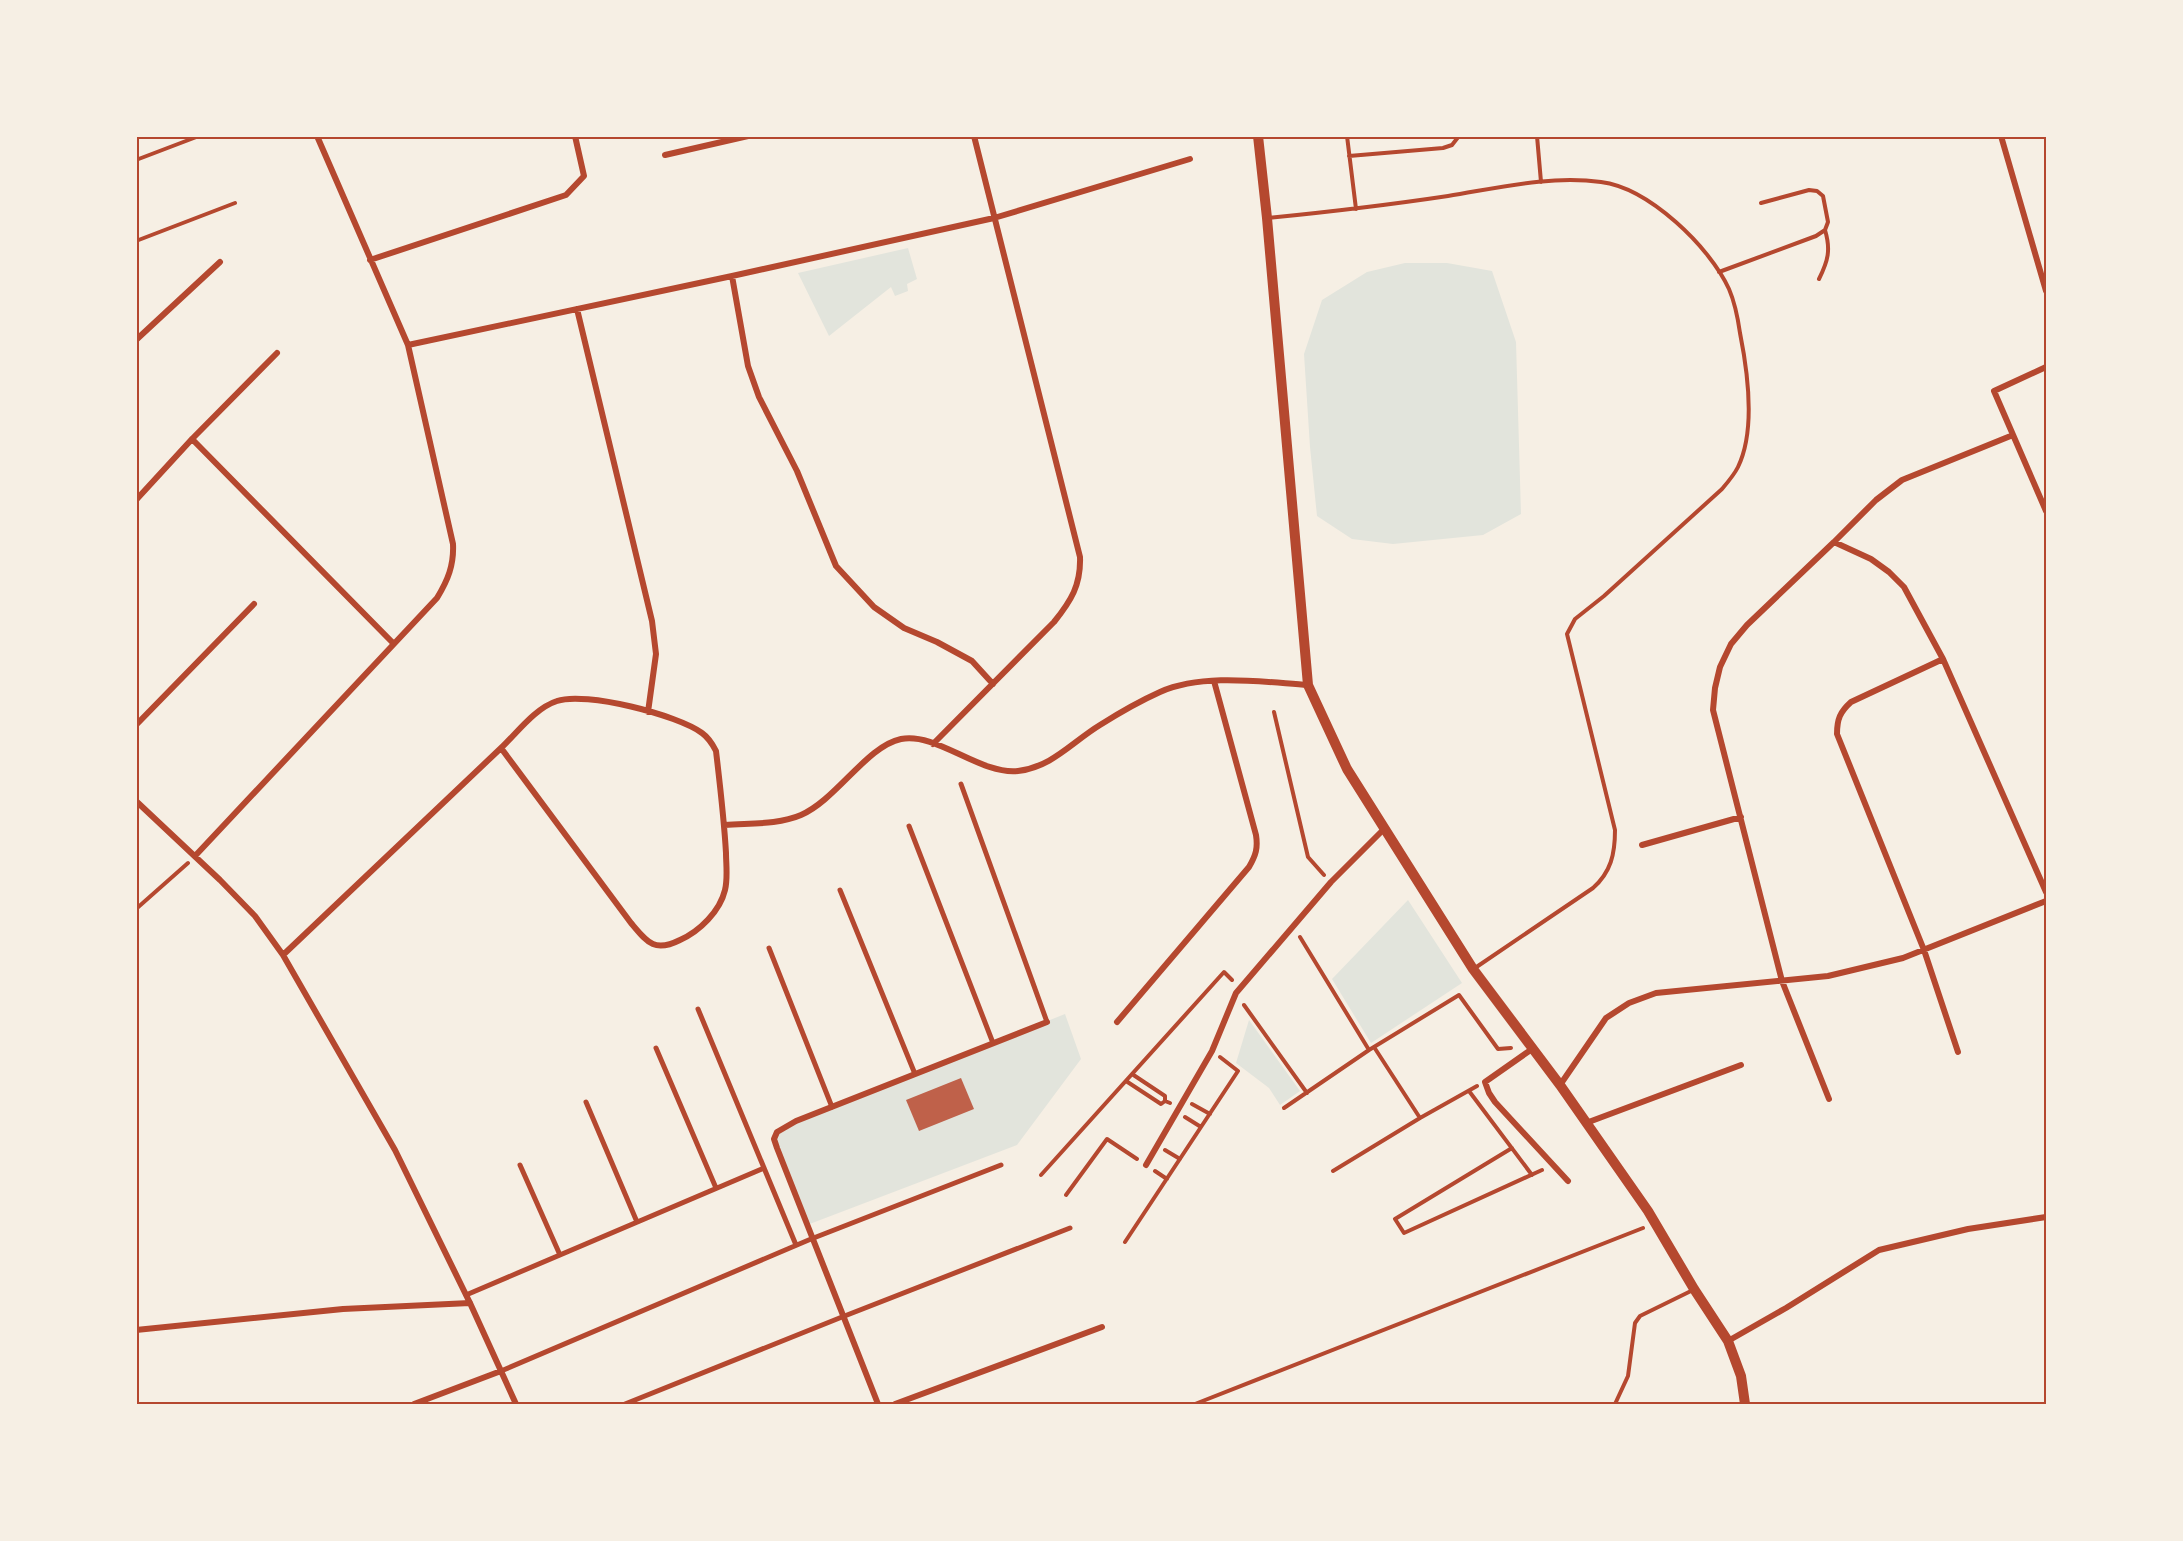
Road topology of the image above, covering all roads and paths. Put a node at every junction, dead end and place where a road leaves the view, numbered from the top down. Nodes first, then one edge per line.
1 (200, 136) edge
2 (317, 136) edge
3 (575, 136) edge
4 (748, 136) edge
5 (974, 136) edge
6 (1258, 136) edge
7 (1347, 136) edge
8 (1459, 136) edge
9 (1537, 136) edge
10 (2001, 136) edge
11 (665, 155) dead end
12 (1349, 156) junction
13 (1190, 159) dead end
14 (136, 160) edge
15 (1541, 182) junction
16 (235, 203) dead end
17 (1761, 203) dead end
18 (1356, 210) junction
19 (994, 218) junction
20 (1268, 219) junction
21 (1825, 230) junction
22 (136, 240) edge
23 (370, 260) junction
24 (220, 262) dead end
25 (1719, 272) junction
26 (732, 276) junction
27 (1819, 279) dead end
28 (2046, 291) edge
29 (577, 309) junction
30 (136, 340) edge
31 (408, 345) junction
32 (277, 353) dead end
33 (2046, 367) edge
34 (2013, 435) junction
35 (192, 439) junction
36 (136, 500) edge
37 (2046, 511) edge
38 (1834, 542) junction
39 (254, 604) dead end
40 (393, 643) junction
41 (1942, 659) junction
42 (1214, 681) junction
43 (993, 684) junction
44 (1308, 685) junction
45 (648, 712) junction
46 (1274, 712) dead end
47 (136, 725) edge
48 (933, 744) junction
49 (501, 748) junction
50 (962, 784) dead end
51 (136, 801) edge
52 (1741, 817) junction
53 (724, 825) junction
54 (909, 826) dead end
55 (1384, 829) junction
56 (1642, 845) dead end
57 (195, 856) junction
58 (1331, 882) junction
59 (840, 890) dead end
60 (2046, 892) edge
61 (2046, 901) edge
62 (136, 909) edge
63 (1293, 926) junction
64 (769, 948) dead end
65 (1924, 950) junction
66 (283, 955) junction
67 (1473, 969) junction
68 (1782, 981) junction
69 (1238, 991) junction
70 (698, 1009) dead end
71 (1047, 1022) joint
72 (1118, 1022) dead end
73 (993, 1043) junction
74 (656, 1048) dead end
75 (1372, 1049) junction
76 (1532, 1049) junction
77 (1212, 1051) junction
78 (1958, 1052) dead end
79 (1519, 1057) junction
80 (1741, 1065) dead end
81 (915, 1074) junction
82 (1132, 1074) junction
83 (1126, 1082) junction
84 (1485, 1082) junction
85 (1560, 1085) junction
86 (1469, 1091) junction
87 (1307, 1093) junction
88 (1184, 1100) junction
89 (1829, 1100) dead end
90 (1165, 1101) junction
91 (586, 1102) dead end
92 (832, 1107) junction
93 (1284, 1108) dead end
94 (1178, 1110) junction
95 (1210, 1114) junction
96 (1420, 1118) junction
97 (1586, 1123) junction
98 (1201, 1127) junction
99 (1512, 1148) junction
100 (520, 1165) dead end
101 (1000, 1165) dead end
102 (1146, 1165) junction
103 (1553, 1165) junction
104 (764, 1168) junction
105 (1333, 1171) dead end
106 (1041, 1175) dead end
107 (1532, 1175) junction
108 (1167, 1179) junction
109 (1568, 1181) dead end
110 (716, 1188) junction
111 (1066, 1195) dead end
112 (2046, 1217) edge
113 (638, 1222) junction
114 (1655, 1223) junction
115 (1070, 1228) dead end
116 (811, 1239) junction
117 (1125, 1242) dead end
118 (796, 1245) junction
119 (560, 1255) junction
120 (1694, 1289) junction
121 (466, 1295) junction
122 (470, 1303) junction
123 (842, 1317) junction
124 (1102, 1327) dead end
125 (136, 1330) edge
126 (1728, 1341) junction
127 (501, 1371) junction
128 (414, 1404) edge
129 (516, 1404) edge
130 (625, 1404) edge
131 (878, 1404) edge
132 (895, 1404) edge
133 (1195, 1404) edge
134 (1615, 1404) edge
135 (1745, 1404) edge

1 - 14 path
2 - 23 street
3 - 23 street
4 - 11 street
5 - 19 street
6 - 20 street
7 - 12 lane
8 - 12 lane
9 - 15 lane
10 - 28 street
12 - 18 lane
13 - 19 street
15 - 18 lane
15 - 25 lane
16 - 22 path
17 - 21 lane
18 - 20 lane
19 - 26 street
19 - 43 street
20 - 44 street
21 - 25 lane
21 - 27 lane
23 - 31 street
24 - 30 street
25 - 67 lane
26 - 29 street
26 - 43 street
29 - 31 street
29 - 45 street
31 - 40 street
32 - 35 street
33 - 34 street
34 - 37 street
34 - 38 street
35 - 36 street
35 - 40 street
38 - 41 street
38 - 52 street
39 - 47 street
40 - 57 street
41 - 60 street
41 - 65 street
42 - 44 street
42 - 48 street
42 - 72 street
43 - 48 street
44 - 55 street
45 - 49 street
45 - 53 street
46 - 58 path
48 - 53 street
49 - 53 street
49 - 66 street
50 - 71 street
51 - 57 street
52 - 56 street
52 - 68 street
54 - 73 street
55 - 58 street
55 - 67 street
57 - 62 path
57 - 66 street
58 - 63 street
59 - 81 street
61 - 65 street
63 - 69 street
63 - 75 path
64 - 92 street
65 - 68 street
65 - 78 street
66 - 121 street
67 - 76 street
68 - 85 street
68 - 89 street
69 - 77 street
69 - 82 path
69 - 87 path
70 - 104 street
71 - 73 street
73 - 81 street
74 - 110 street
75 - 79 path
75 - 87 path
75 - 96 path
76 - 79 street
76 - 85 street
77 - 88 street
77 - 95 path
79 - 84 street
80 - 97 street
81 - 92 street
82 - 83 path
82 - 90 path
83 - 90 path
83 - 106 path
84 - 86 path
84 - 103 street
85 - 97 street
86 - 96 path
86 - 99 path
87 - 93 path
88 - 94 street
88 - 95 path
90 - 94 path
91 - 113 street
92 - 116 street
94 - 98 path
94 - 102 street
95 - 98 path
96 - 105 path
97 - 114 street
98 - 108 path
99 - 107 path
99 - 107 path
100 - 119 street
101 - 116 street
102 - 108 path
102 - 111 path
103 - 107 path
103 - 109 street
104 - 110 street
104 - 118 street
108 - 117 path
110 - 113 street
112 - 126 street
113 - 119 street
114 - 120 street
114 - 133 path
115 - 123 street
116 - 118 street
116 - 123 street
118 - 127 street
119 - 121 street
120 - 126 street
120 - 134 lane
121 - 122 street
122 - 125 street
122 - 127 street
123 - 130 street
123 - 131 street
124 - 132 street
126 - 135 street
127 - 128 street
127 - 129 street

